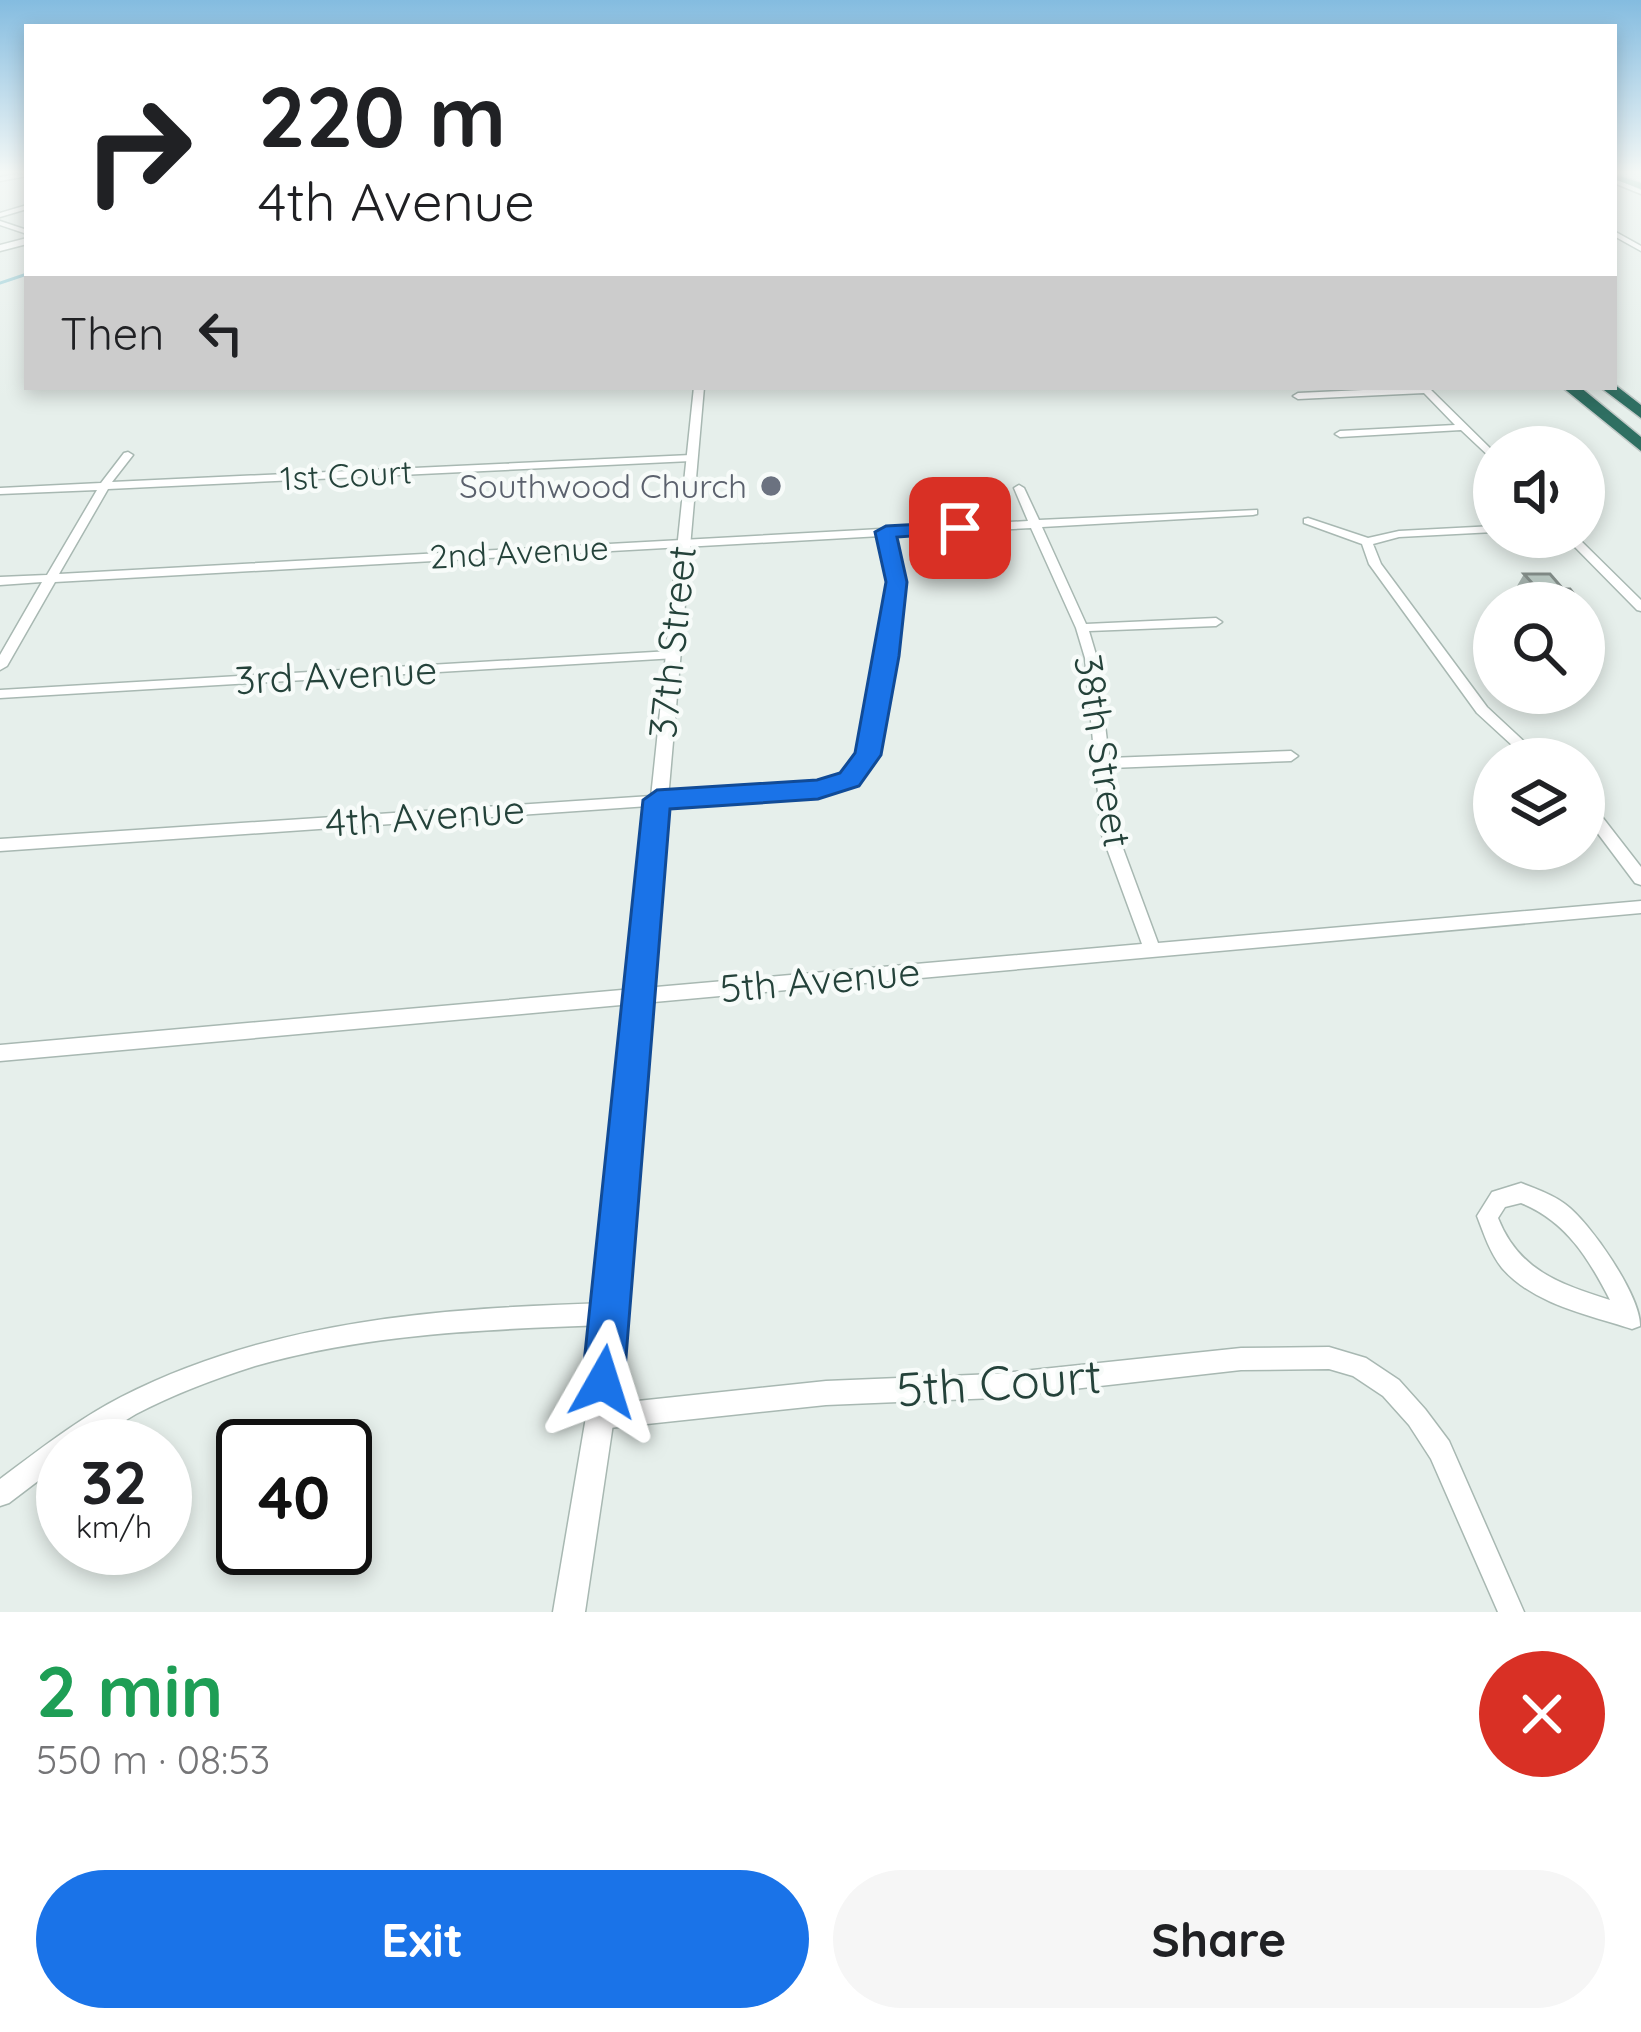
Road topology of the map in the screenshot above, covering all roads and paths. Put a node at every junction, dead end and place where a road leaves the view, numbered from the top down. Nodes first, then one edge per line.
1 (699, 390) edge
2 (1407, 390) edge
3 (1426, 390) edge
4 (1574, 390) edge
5 (1612, 390) edge
6 (1298, 396) dead end
7 (1641, 413) edge
8 (1462, 428) junction
9 (1340, 434) dead end
10 (1473, 438) edge
11 (1641, 446) edge
12 (128, 455) dead end
13 (691, 458) junction
14 (104, 486) junction
15 (1019, 488) dead end
16 (0, 491) edge
17 (1253, 512) dead end
18 (1308, 521) dead end
19 (1034, 524) junction
20 (1473, 530) edge
21 (886, 532) junction
22 (1367, 542) junction
23 (681, 543) junction
24 (1592, 558) edge
25 (49, 579) junction
26 (0, 581) edge
27 (1641, 607) edge
28 (1216, 622) dead end
29 (1082, 628) junction
30 (671, 655) junction
31 (0, 666) edge
32 (0, 694) edge
33 (1513, 738) edge
34 (1291, 757) dead end
35 (1104, 763) junction
36 (657, 800) junction
37 (1605, 832) edge
38 (0, 845) edge
39 (1641, 879) edge
40 (1641, 907) edge
41 (1153, 950) junction
42 (638, 996) junction
43 (0, 1053) edge
44 (610, 1314) junction
45 (1637, 1322) edge
46 (600, 1417) junction
47 (108, 1419) edge
48 (36, 1468) edge
49 (0, 1494) edge
50 (569, 1612) edge
51 (1511, 1612) edge

1 - 13 street, 37th Street
2 - 6 street
3 - 8 street
4 - 11 highway
5 - 7 highway
8 - 9 street
8 - 10 street
12 - 14 street
13 - 14 street, 1st Court
13 - 23 street, 37th Street
14 - 16 street, 1st Court
14 - 25 street
15 - 19 street, 38th Street
17 - 19 street, 2nd Avenue
18 - 22 street
19 - 21 street, 2nd Avenue
19 - 29 street, 38th Street
20 - 22 street
21 - 23 street, 2nd Avenue
21 - 36 street, 4th Avenue
22 - 33 street
23 - 25 street, 2nd Avenue
23 - 30 street, 37th Street
24 - 27 street
25 - 26 street, 2nd Avenue
25 - 31 street
28 - 29 street
29 - 35 street, 38th Street
30 - 32 street, 3rd Avenue
30 - 36 street, 37th Street
34 - 35 street
35 - 41 street, 38th Street
36 - 38 street, 4th Avenue
36 - 42 street, 37th Street
37 - 39 street
40 - 41 street, 5th Avenue
41 - 42 street, 5th Avenue
42 - 43 street, 5th Avenue
42 - 44 street, 37th Street
44 - 46 street, 37th Street
44 - 47 street
45 - 45 street
46 - 50 street, 37th Street
46 - 51 street, 5th Court
48 - 49 street

